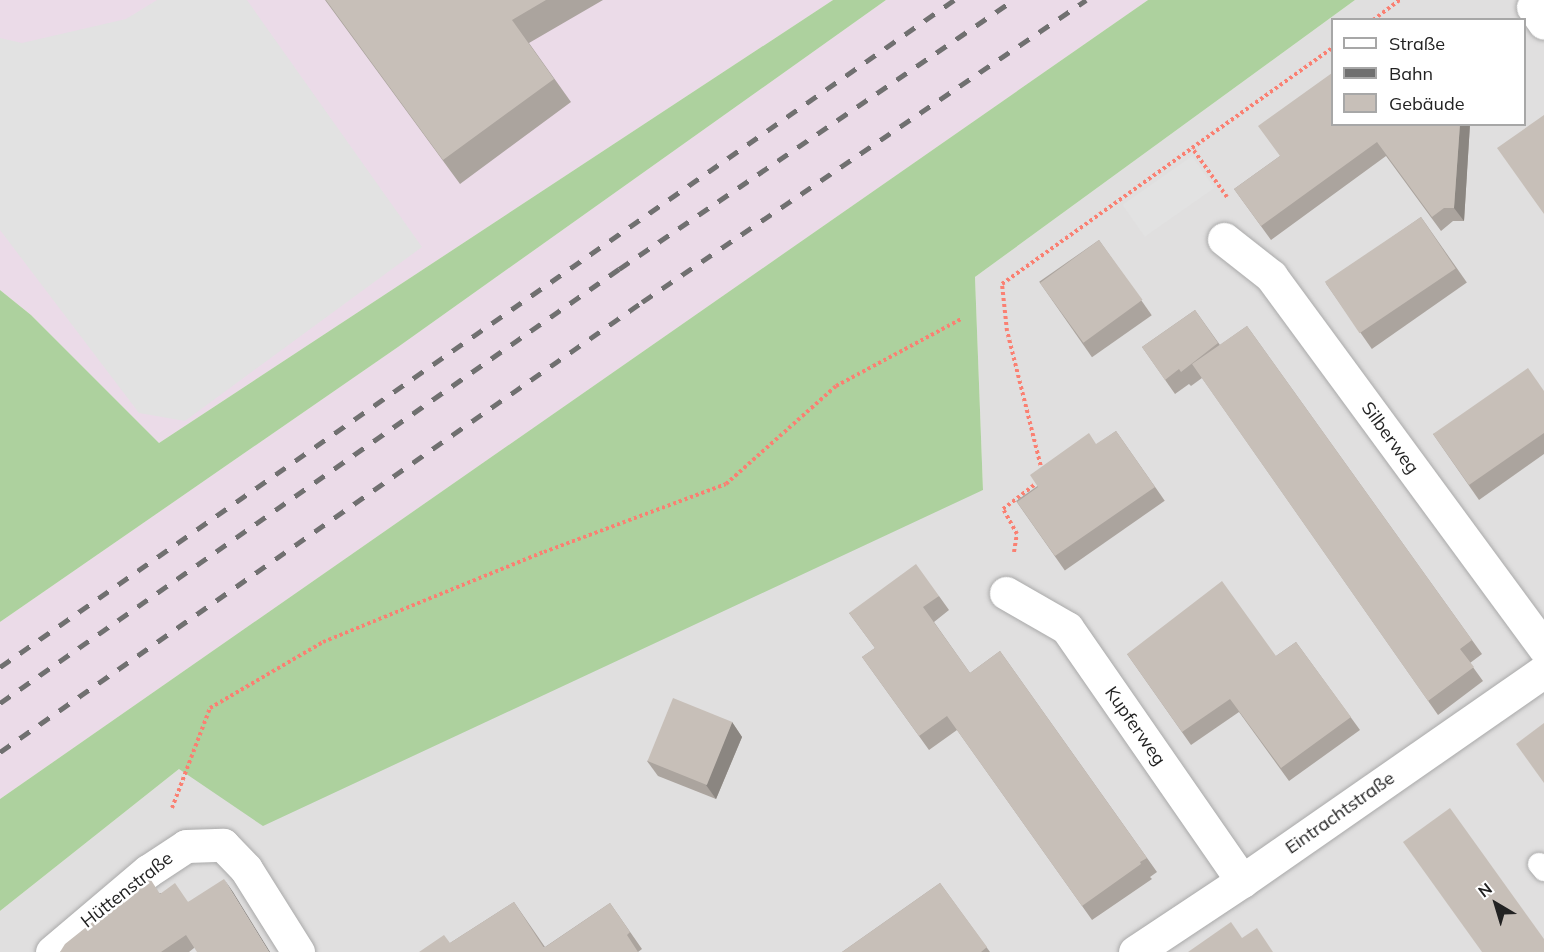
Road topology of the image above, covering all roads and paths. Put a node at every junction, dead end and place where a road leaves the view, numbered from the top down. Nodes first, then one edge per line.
1 (1400, 0) edge
2 (1376, 18) edge
3 (1331, 49) edge
4 (1192, 148) junction
5 (1224, 239) joint
6 (961, 319) dead end
7 (1006, 593) joint
8 (1544, 647) edge
9 (1544, 671) edge
10 (147, 871) junction
11 (1242, 881) junction
12 (52, 952) edge
13 (298, 952) edge
14 (1135, 952) edge

1 - 2 path
3 - 4 path
4 - 5 path
4 - 7 path
5 - 8 street, Silberweg
6 - 10 path
7 - 11 street, Kupferweg
9 - 11 street, Eintrachtstraße
10 - 12 street, Hüttenstraße
10 - 13 street, Hüttenstraße
11 - 14 street, Eintrachtstraße

